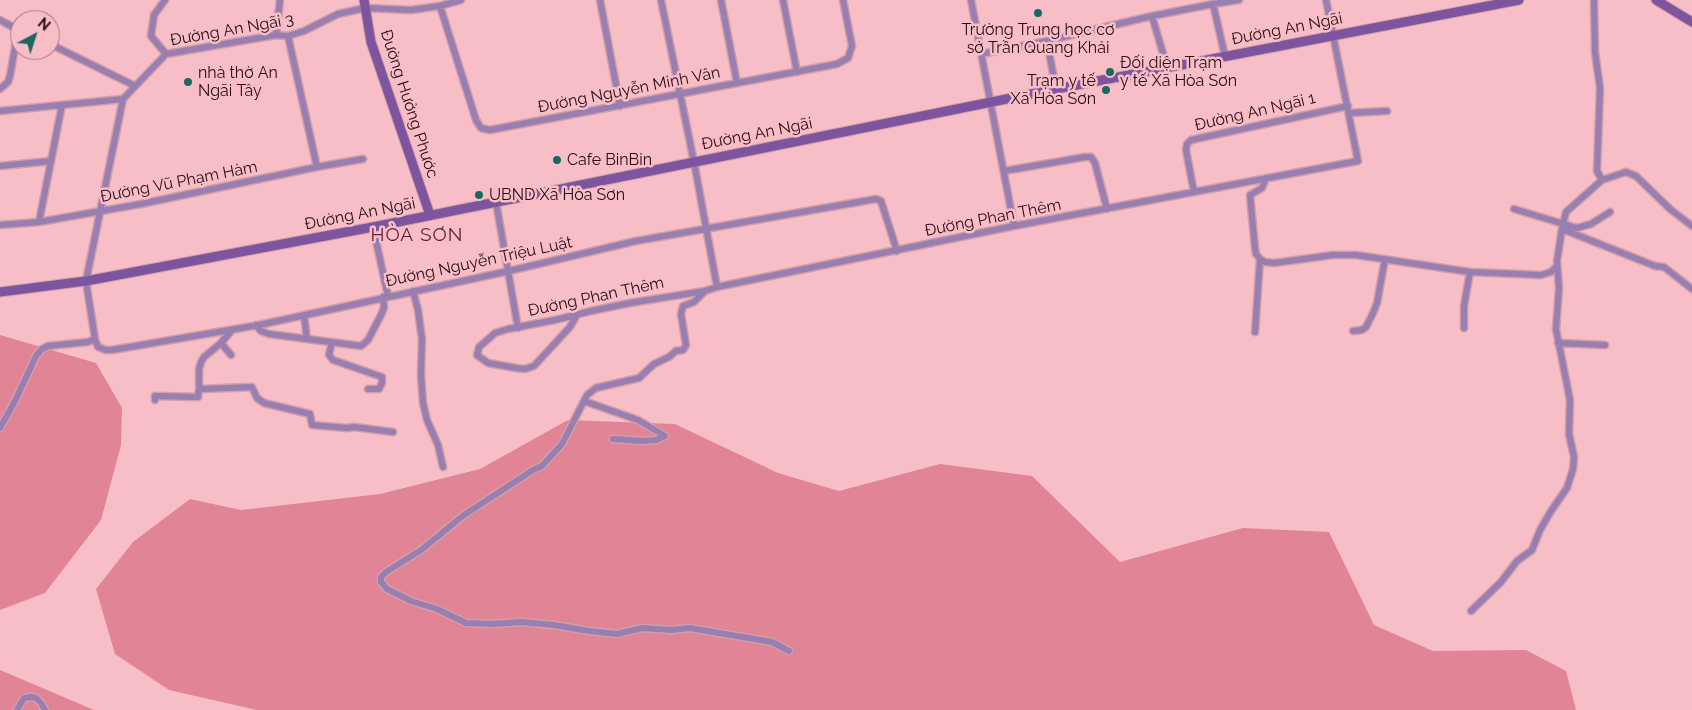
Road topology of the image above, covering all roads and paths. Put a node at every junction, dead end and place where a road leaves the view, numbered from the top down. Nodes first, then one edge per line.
1 (165, 0) edge
2 (280, 0) edge
3 (460, 0) edge
4 (600, 0) edge
5 (661, 0) edge
6 (721, 0) edge
7 (783, 0) edge
8 (843, 0) edge
9 (971, 0) edge
10 (1239, 0) edge
11 (1326, 0) edge
12 (1520, 0) edge
13 (1594, 0) edge
14 (1656, 0) edge
15 (1481, 3) edge
16 (364, 4) edge
17 (1213, 4) junction
18 (440, 6) junction
19 (1152, 16) junction
20 (1692, 22) edge
21 (276, 35) junction
22 (1333, 35) junction
23 (288, 36) junction
24 (1042, 42) junction
25 (60, 49) edge
26 (166, 54) junction
27 (981, 54) junction
28 (1225, 56) junction
29 (13, 60) edge
30 (1167, 67) junction
31 (797, 72) junction
32 (737, 83) junction
33 (135, 86) junction
34 (0, 89) edge
35 (1056, 89) junction
36 (680, 94) junction
37 (123, 99) junction
38 (991, 103) junction
39 (62, 105) junction
40 (620, 106) junction
41 (1349, 109) junction
42 (0, 111) edge
43 (1387, 111) dead end
44 (362, 159) dead end
45 (51, 161) junction
46 (694, 162) junction
47 (0, 166) edge
48 (317, 167) junction
49 (1004, 171) junction
50 (1266, 178) junction
51 (1602, 180) junction
52 (1247, 182) junction
53 (1194, 192) junction
54 (1250, 195) junction
55 (496, 202) junction
56 (1107, 209) junction
57 (1514, 209) dead end
58 (100, 211) junction
59 (1610, 212) dead end
60 (430, 216) junction
61 (39, 222) junction
62 (0, 225) edge
63 (1014, 226) junction
64 (1692, 226) edge
65 (372, 227) junction
66 (1562, 227) junction
67 (707, 229) junction
68 (897, 251) junction
69 (1260, 259) junction
70 (1385, 259) junction
71 (1557, 266) junction
72 (509, 271) junction
73 (1470, 272) junction
74 (86, 281) junction
75 (717, 287) junction
76 (1692, 289) edge
77 (413, 291) junction
78 (705, 291) junction
79 (0, 292) edge
80 (385, 297) junction
81 (304, 315) junction
82 (577, 315) junction
83 (256, 325) junction
84 (518, 328) junction
85 (1464, 328) dead end
86 (232, 330) junction
87 (1353, 331) dead end
88 (1256, 332) dead end
89 (95, 339) junction
90 (307, 339) junction
91 (332, 342) junction
92 (221, 343) junction
93 (1558, 343) junction
94 (1605, 345) dead end
95 (231, 355) dead end
96 (202, 389) junction
97 (368, 389) dead end
98 (155, 400) dead end
99 (584, 401) junction
100 (0, 428) edge
101 (393, 432) dead end
102 (613, 439) dead end
103 (443, 466) dead end
104 (1472, 611) dead end
105 (790, 651) dead end
106 (17, 710) edge
107 (45, 710) edge

1 - 26 street
2 - 21 street
3 - 18 street, Đường An Ngãi 3
4 - 40 street
5 - 36 street
6 - 32 street
7 - 31 street
8 - 31 street, Đường Nguyễn Minh Vân
9 - 27 street
10 - 17 street
11 - 22 street, Đường Phan Thêm
12 - 15 main road, Đường An Ngãi
13 - 51 street
14 - 20 main road
15 - 22 main road, Đường An Ngãi
16 - 18 street, Đường An Ngãi 3
16 - 23 street, Đường An Ngãi 3
16 - 60 main road, Đường Hưởng Phước
17 - 19 street
17 - 28 street
18 - 40 street, Đường Nguyễn Minh Vân
19 - 24 street
19 - 30 street
21 - 23 street, Đường An Ngãi 3
21 - 26 street, Đường An Ngãi 3
22 - 28 main road, Đường An Ngãi
22 - 41 street, Đường Phan Thêm
23 - 48 street
24 - 27 street
24 - 35 street
25 - 33 street
26 - 33 street, Đường An Ngãi 3
27 - 38 street
28 - 30 main road, Đường An Ngãi
29 - 34 street
30 - 35 main road, Đường An Ngãi
31 - 32 street, Đường Nguyễn Minh Vân
32 - 36 street, Đường Nguyễn Minh Vân
33 - 37 street, Đường An Ngãi 3
35 - 38 main road, Đường An Ngãi
36 - 40 street, Đường Nguyễn Minh Vân
36 - 46 street
37 - 39 street
37 - 58 street
38 - 46 main road, Đường An Ngãi
38 - 49 street
39 - 42 street
39 - 45 street
41 - 43 street
41 - 50 street, Đường Phan Thêm
41 - 53 street, Đường An Ngãi 1
44 - 48 street, Đường Vũ Phạm Hàm
45 - 47 street
45 - 61 street
46 - 55 main road, Đường An Ngãi
46 - 67 street
48 - 58 street, Đường Vũ Phạm Hàm
49 - 56 street
49 - 63 street
50 - 52 street, Đường Phan Thêm
50 - 54 street
51 - 64 street
51 - 66 street
52 - 53 street, Đường Phan Thêm
52 - 54 street
53 - 56 street, Đường Phan Thêm
54 - 69 street
55 - 60 main road, Đường An Ngãi
55 - 72 street
56 - 63 street, Đường Phan Thêm
57 - 66 street
58 - 61 street, Đường Vũ Phạm Hàm
58 - 74 street
59 - 66 street
60 - 65 main road, Đường An Ngãi
61 - 62 street, Đường Vũ Phạm Hàm
63 - 68 street, Đường Phan Thêm
65 - 74 main road, Đường An Ngãi
65 - 80 street
66 - 71 street
66 - 76 street
67 - 68 street, Đường Nguyễn Triệu Luật
67 - 72 street, Đường Nguyễn Triệu Luật
67 - 75 street
68 - 75 street, Đường Phan Thêm
69 - 70 street
69 - 88 street
70 - 73 street
70 - 87 street
71 - 73 street
71 - 93 street
72 - 77 street, Đường Nguyễn Triệu Luật
72 - 84 street
73 - 85 street
74 - 79 main road, Đường An Ngãi
74 - 89 street
75 - 78 street, Đường Phan Thêm
77 - 80 street, Đường Nguyễn Triệu Luật
77 - 103 street
78 - 82 street, Đường Phan Thêm
78 - 99 street
80 - 81 street, Đường Nguyễn Triệu Luật
80 - 91 street
81 - 83 street, Đường Nguyễn Triệu Luật
81 - 90 street
82 - 84 street, Đường Phan Thêm
82 - 84 street, Đường Phan Thêm
83 - 86 street, Đường Nguyễn Triệu Luật
83 - 90 street
86 - 89 street, Đường Nguyễn Triệu Luật
86 - 92 street
89 - 100 street
90 - 91 street
91 - 97 street
92 - 95 street
92 - 96 street
93 - 94 street
93 - 104 street
96 - 98 street
96 - 101 street
99 - 102 street
99 - 105 street
106 - 107 street

